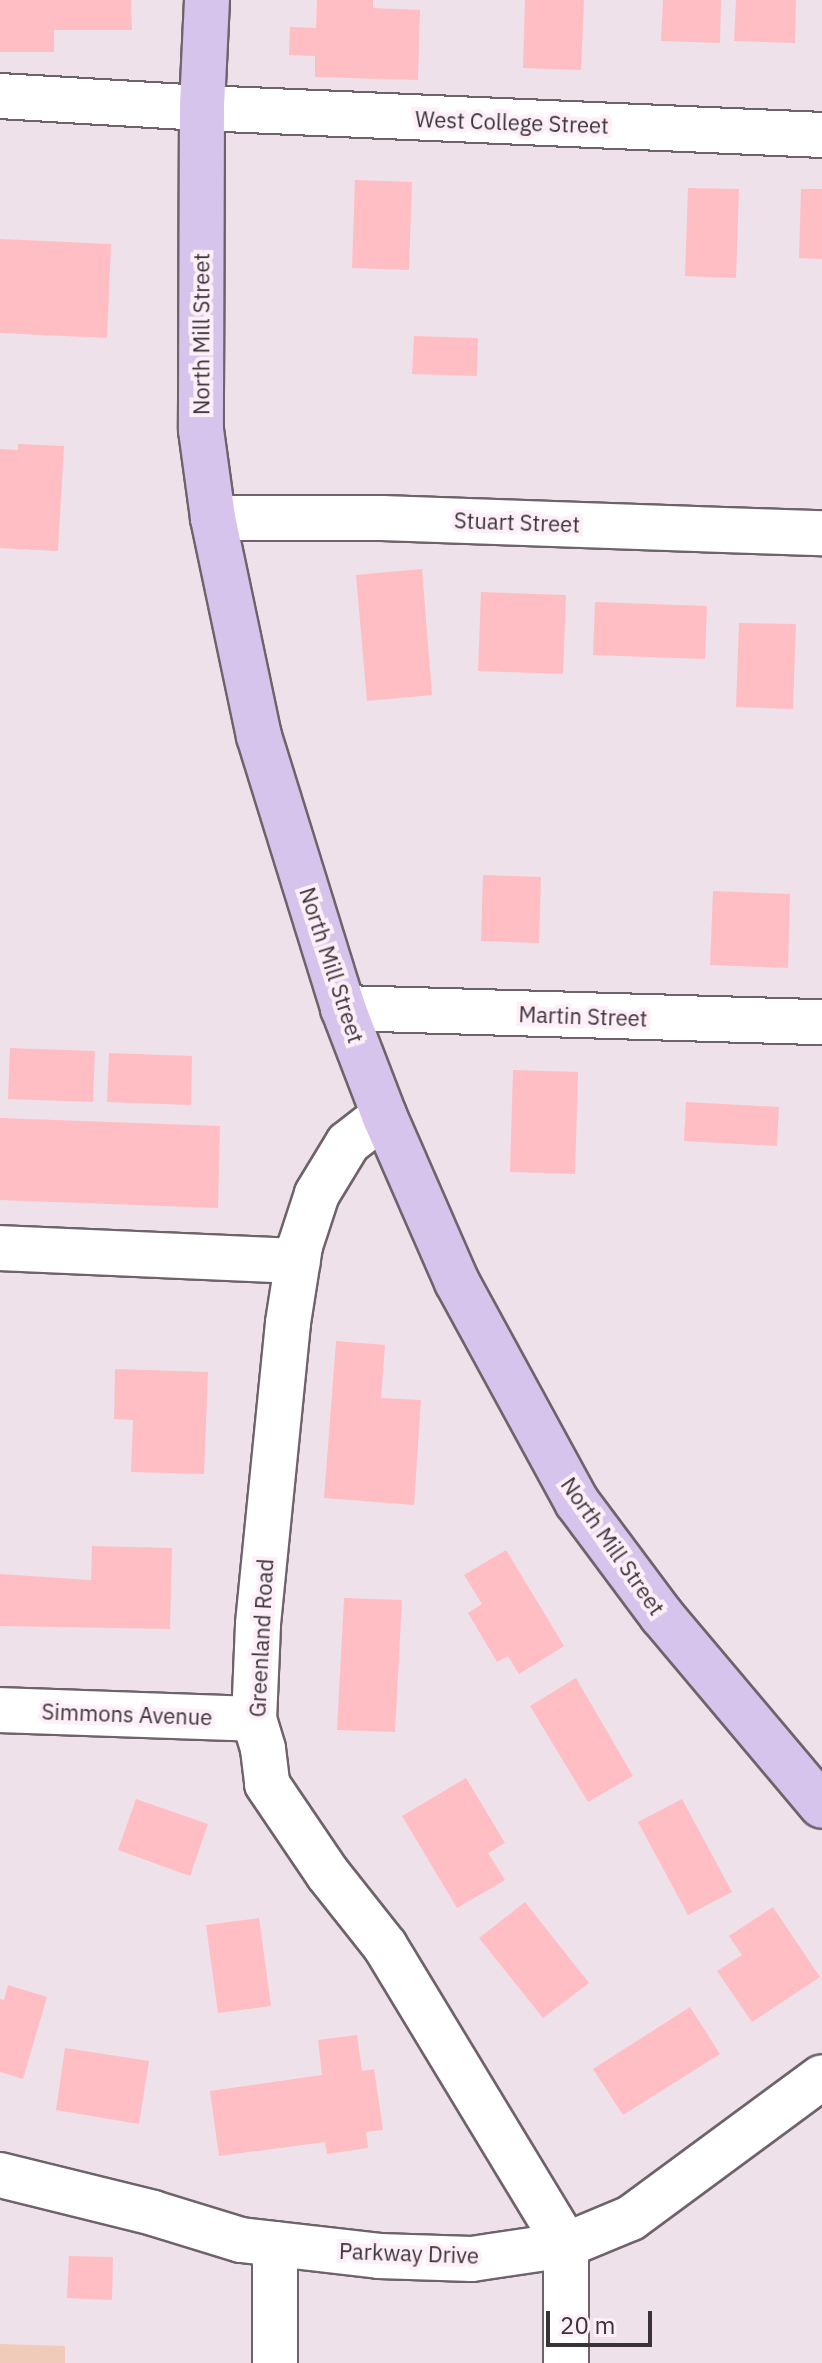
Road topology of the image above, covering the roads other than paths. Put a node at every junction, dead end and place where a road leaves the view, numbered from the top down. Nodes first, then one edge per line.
1 (207, 0) edge
2 (0, 96) edge
3 (202, 108) junction
4 (822, 135) edge
5 (213, 518) junction
6 (822, 533) edge
7 (343, 1008) junction
8 (822, 1022) edge
9 (384, 1115) junction
10 (0, 1248) edge
11 (298, 1261) junction
12 (0, 1710) edge
13 (254, 1719) junction
14 (822, 1806) edge
15 (822, 2077) edge
16 (0, 2175) edge
17 (275, 2244) junction
18 (566, 2245) junction
19 (275, 2363) edge
20 (566, 2363) edge

1 - 3 main road, North Mill Street
2 - 3 street, West College Street
3 - 4 street, West College Street
3 - 5 main road, North Mill Street
5 - 6 street, Stuart Street
5 - 7 main road, North Mill Street
7 - 8 street, Martin Street
7 - 9 main road, North Mill Street
9 - 11 street, Greenland Road
9 - 14 main road, North Mill Street
10 - 11 street
11 - 13 street, Greenland Road
12 - 13 street, Simmons Avenue
13 - 18 street, Greenland Road
15 - 18 street, Parkway Drive
16 - 17 street, Parkway Drive
17 - 18 street, Parkway Drive
17 - 19 street
18 - 20 street

